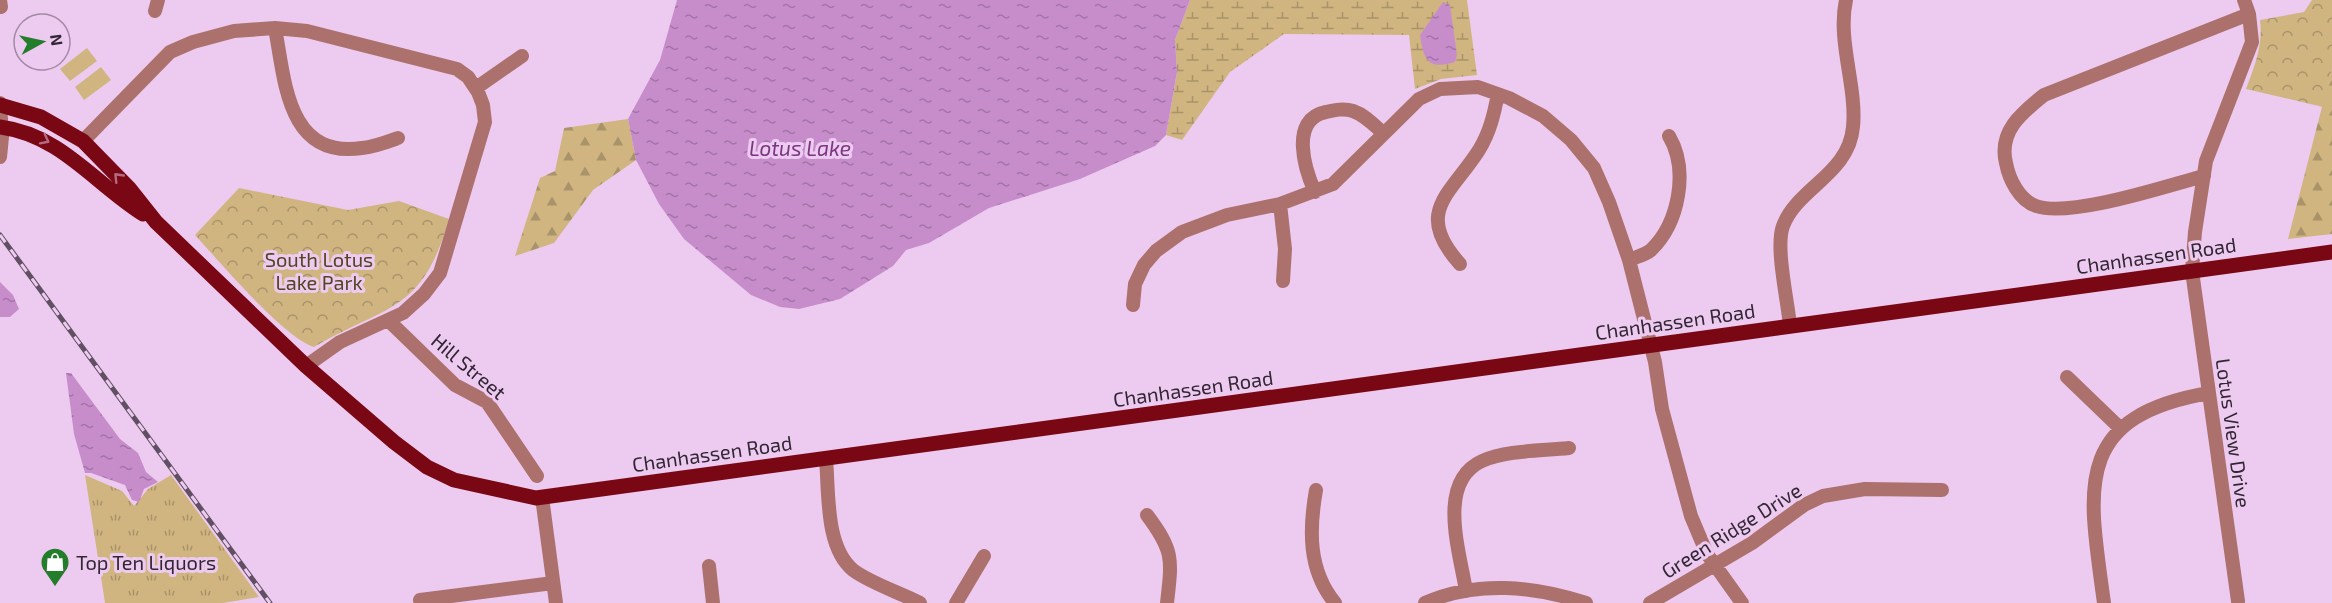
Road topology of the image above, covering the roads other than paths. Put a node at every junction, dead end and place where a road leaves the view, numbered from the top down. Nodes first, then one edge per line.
1 (1846, 0) edge
2 (2244, 0) edge
3 (2249, 14) junction
4 (275, 28) junction
5 (522, 56) dead end
6 (476, 88) junction
7 (1498, 94) junction
8 (0, 105) edge
9 (1, 127) edge
10 (1383, 132) junction
11 (1669, 136) dead end
12 (398, 138) dead end
13 (83, 141) junction
14 (0, 157) edge
15 (2204, 176) junction
16 (1315, 192) junction
17 (1280, 204) junction
18 (156, 222) junction
19 (2332, 252) edge
20 (1629, 260) junction
21 (1460, 264) dead end
22 (2192, 271) junction
23 (1282, 281) dead end
24 (1133, 305) dead end
25 (389, 321) junction
26 (1790, 326) junction
27 (1651, 344) junction
28 (306, 366) junction
29 (2067, 377) dead end
30 (2209, 393) junction
31 (2121, 429) junction
32 (1569, 448) dead end
33 (826, 459) junction
34 (537, 476) dead end
35 (1316, 490) dead end
36 (1942, 490) dead end
37 (542, 497) junction
38 (1147, 515) dead end
39 (984, 556) dead end
40 (709, 566) dead end
41 (1715, 566) junction
42 (553, 583) junction
43 (1466, 591) junction
44 (420, 600) dead end
45 (2238, 601) dead end
46 (556, 603) edge
47 (713, 603) edge
48 (920, 603) edge
49 (956, 603) edge
50 (1167, 603) edge
51 (1335, 603) edge
52 (1425, 603) edge
53 (1586, 603) edge
54 (1650, 603) edge
55 (1742, 603) edge
56 (2104, 603) edge

1 - 26 street
2 - 3 street, Lotus View Drive
3 - 15 street, Lotus View Drive
3 - 15 street
4 - 6 street
4 - 12 street
4 - 13 street
5 - 6 street
6 - 25 street
7 - 10 street
7 - 20 street
7 - 21 street
8 - 9 street
8 - 13 main road, Chanhassen Road
9 - 14 street
9 -> 18 main road, Chanhassen Road
10 - 16 street
10 - 16 street
11 - 20 street
18 -> 13 main road, Chanhassen Road
15 - 22 street, Lotus View Drive
16 - 17 street
17 - 23 street
17 - 24 street
18 - 28 main road, Chanhassen Road
19 - 22 main road, Chanhassen Road
20 - 27 street
22 - 26 main road, Chanhassen Road
22 - 30 street, Lotus View Drive
25 - 28 street
25 - 34 street, Hill Street
26 - 27 main road, Chanhassen Road
27 - 33 main road, Chanhassen Road
27 - 41 street
28 - 37 main road, Chanhassen Road
29 - 31 street
30 - 31 street
30 - 45 street, Lotus View Drive
31 - 56 street
32 - 43 street
33 - 37 main road, Chanhassen Road
33 - 48 street
35 - 51 street
36 - 41 street, Green Ridge Drive
37 - 42 street
38 - 50 street
39 - 49 street
40 - 47 street
41 - 54 street, Green Ridge Drive
41 - 55 street
42 - 44 street
42 - 46 street
43 - 52 street
43 - 53 street

